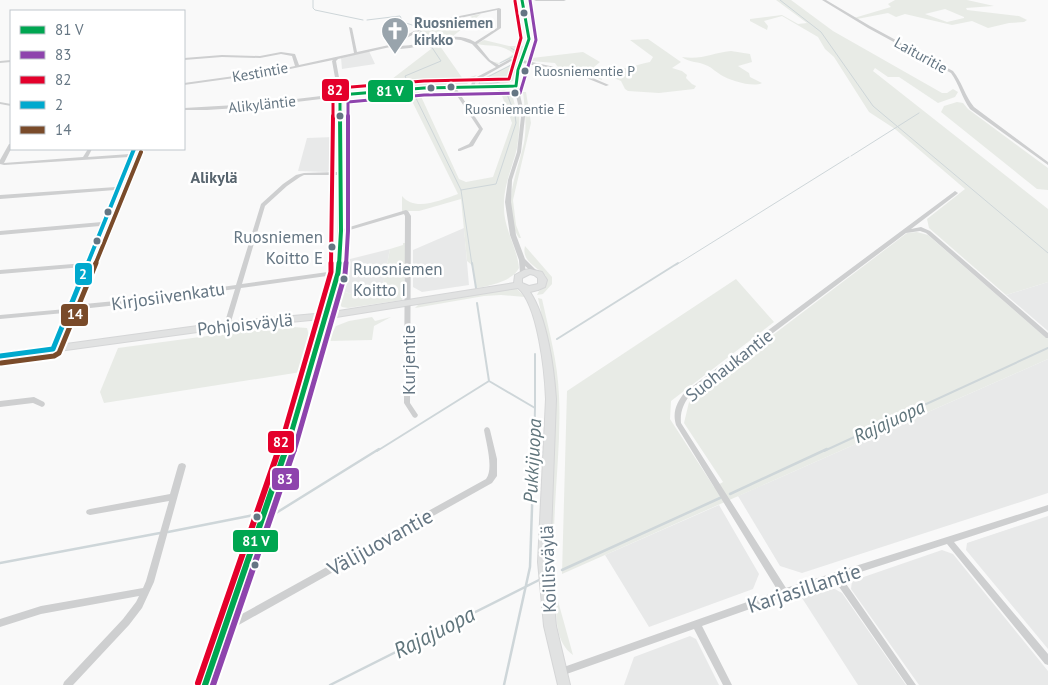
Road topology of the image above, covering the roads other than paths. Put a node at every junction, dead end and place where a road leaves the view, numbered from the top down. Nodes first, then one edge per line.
1 (522, 0) edge
2 (536, 0) edge
3 (564, 0) edge
4 (824, 0) edge
5 (350, 28) dead end
6 (475, 44) junction
7 (390, 46) junction
8 (355, 52) junction
9 (336, 59) junction
10 (185, 60) edge
11 (512, 60) dead end
12 (521, 61) junction
13 (297, 66) junction
14 (498, 67) junction
15 (185, 84) edge
16 (607, 85) dead end
17 (454, 86) junction
18 (472, 86) junction
19 (516, 86) junction
20 (340, 95) junction
21 (185, 109) edge
22 (10, 147) edge
23 (89, 150) edge
24 (134, 150) edge
25 (460, 150) dead end
26 (131, 155) junction
27 (85, 158) junction
28 (1048, 164) edge
29 (340, 173) junction
30 (118, 188) junction
31 (955, 193) dead end
32 (0, 197) edge
33 (102, 224) junction
34 (341, 231) junction
35 (903, 232) junction
36 (0, 233) edge
37 (522, 260) junction
38 (86, 265) junction
39 (0, 272) edge
40 (535, 272) junction
41 (338, 274) junction
42 (521, 281) junction
43 (238, 286) junction
44 (537, 288) junction
45 (408, 303) junction
46 (534, 304) junction
47 (68, 309) junction
48 (326, 316) junction
49 (0, 317) edge
50 (227, 324) junction
51 (1048, 336) edge
52 (53, 349) junction
53 (0, 356) edge
54 (0, 404) edge
55 (42, 404) dead end
56 (415, 415) dead end
57 (487, 430) dead end
58 (182, 466) dead end
59 (174, 497) junction
60 (1048, 508) edge
61 (90, 512) dead end
62 (949, 541) junction
63 (837, 577) junction
64 (146, 590) junction
65 (784, 593) junction
66 (0, 623) edge
67 (696, 624) junction
68 (225, 628) junction
69 (1048, 661) edge
70 (561, 672) junction
71 (67, 685) edge
72 (205, 685) edge
73 (564, 685) edge
74 (728, 685) edge
75 (912, 685) edge

1 - 12 street
2 - 3 street
4 - 28 street, Laituritie
5 - 8 street
6 - 7 street
6 - 7 street
6 - 14 street
7 - 8 street, Kestintie
8 - 9 street, Kestintie
9 - 13 street, Kestintie
9 - 20 street
10 - 13 street
11 - 14 street
12 - 16 street
12 - 19 street
13 - 15 street, Kestintie
14 - 18 street
17 - 18 street, Alikyläntie
17 - 20 street, Alikyläntie
17 - 25 street
18 - 19 street, Alikyläntie
19 - 37 street, Koillisväylä
20 - 21 street, Alikyläntie
20 - 29 street
22 - 27 street
23 - 27 street
24 - 26 street
26 - 27 street
26 - 30 street
29 - 34 street
29 - 43 street
30 - 32 street
30 - 33 street
31 - 35 street, Suohaukantie
33 - 36 street
33 - 38 street
34 - 41 street
34 - 45 street, Kurjentie
35 - 51 street
35 - 65 street, Suohaukantie
37 - 40 street, Koillisväylä
37 - 42 street, Koillisväylä
38 - 39 street
38 - 47 street
40 - 42 main road
40 - 44 main road, Koillisväylä
41 - 43 street, Kirjosiivenkatu
41 - 48 street
42 - 44 main road
42 - 45 main road, Pohjoisväylä
42 - 46 main road, Koillisväylä
43 - 47 street, Kirjosiivenkatu
43 - 50 street
44 - 46 main road, Koillisväylä
45 - 48 main road, Pohjoisväylä
45 - 56 street, Kurjentie
46 - 70 main road, Koillisväylä
47 - 49 street, Kirjosiivenkatu
47 - 52 street
48 - 50 main road, Pohjoisväylä
48 - 68 main road
50 - 52 main road, Pohjoisväylä
52 - 53 main road, Pohjoisväylä
54 - 55 street
57 - 68 street, Välijuovantie
58 - 59 street
59 - 61 street
59 - 64 street
60 - 62 street, Karjasillantie
62 - 63 street, Karjasillantie
62 - 69 street
63 - 65 street, Karjasillantie
63 - 75 street
64 - 66 street
64 - 71 street
65 - 67 street, Karjasillantie
67 - 70 street, Karjasillantie
67 - 74 street
68 - 72 main road
70 - 73 main road, Koillisväylä

